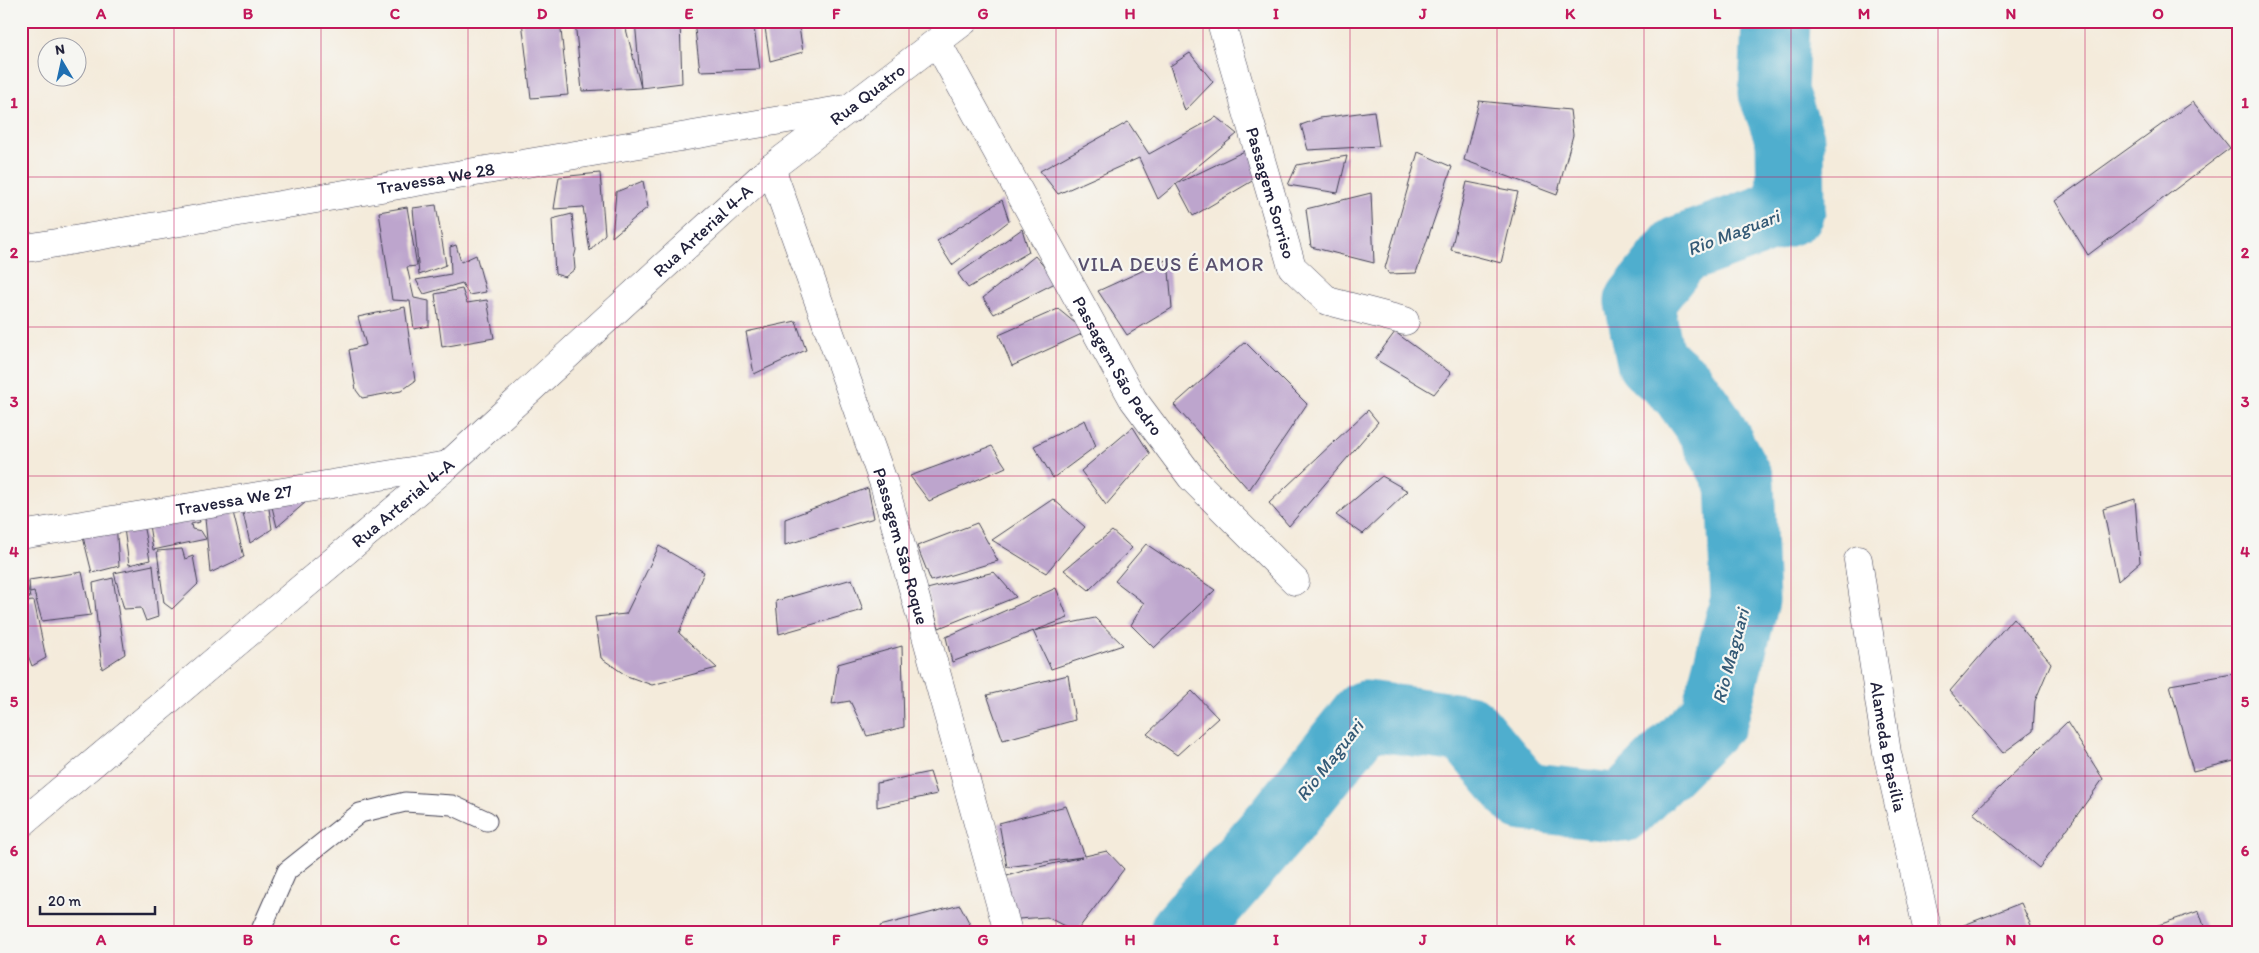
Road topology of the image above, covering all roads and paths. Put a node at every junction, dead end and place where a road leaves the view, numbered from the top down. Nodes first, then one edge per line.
1 (964, 21) edge
2 (1220, 22) edge
3 (938, 42) junction
4 (852, 108) junction
5 (771, 168) junction
6 (21, 249) edge
7 (1405, 321) dead end
8 (448, 466) junction
9 (21, 535) edge
10 (1858, 560) dead end
11 (1295, 581) dead end
12 (487, 821) dead end
13 (21, 824) edge
14 (260, 932) edge
15 (1008, 932) edge
16 (1928, 932) edge

1 - 3 street, Rua Quatro
2 - 7 street, Passagem Sorriso
3 - 4 street, Rua Quatro
3 - 11 street, Passagem São Pedro
4 - 5 street, Rua Quatro
4 - 6 street, Travessa We 28
5 - 8 street, Rua Arterial 4-A
5 - 15 street, Passagem São Roque
8 - 9 street, Travessa We 27
8 - 13 street, Rua Arterial 4-A
10 - 16 street, Alameda Brasília
12 - 14 lane

